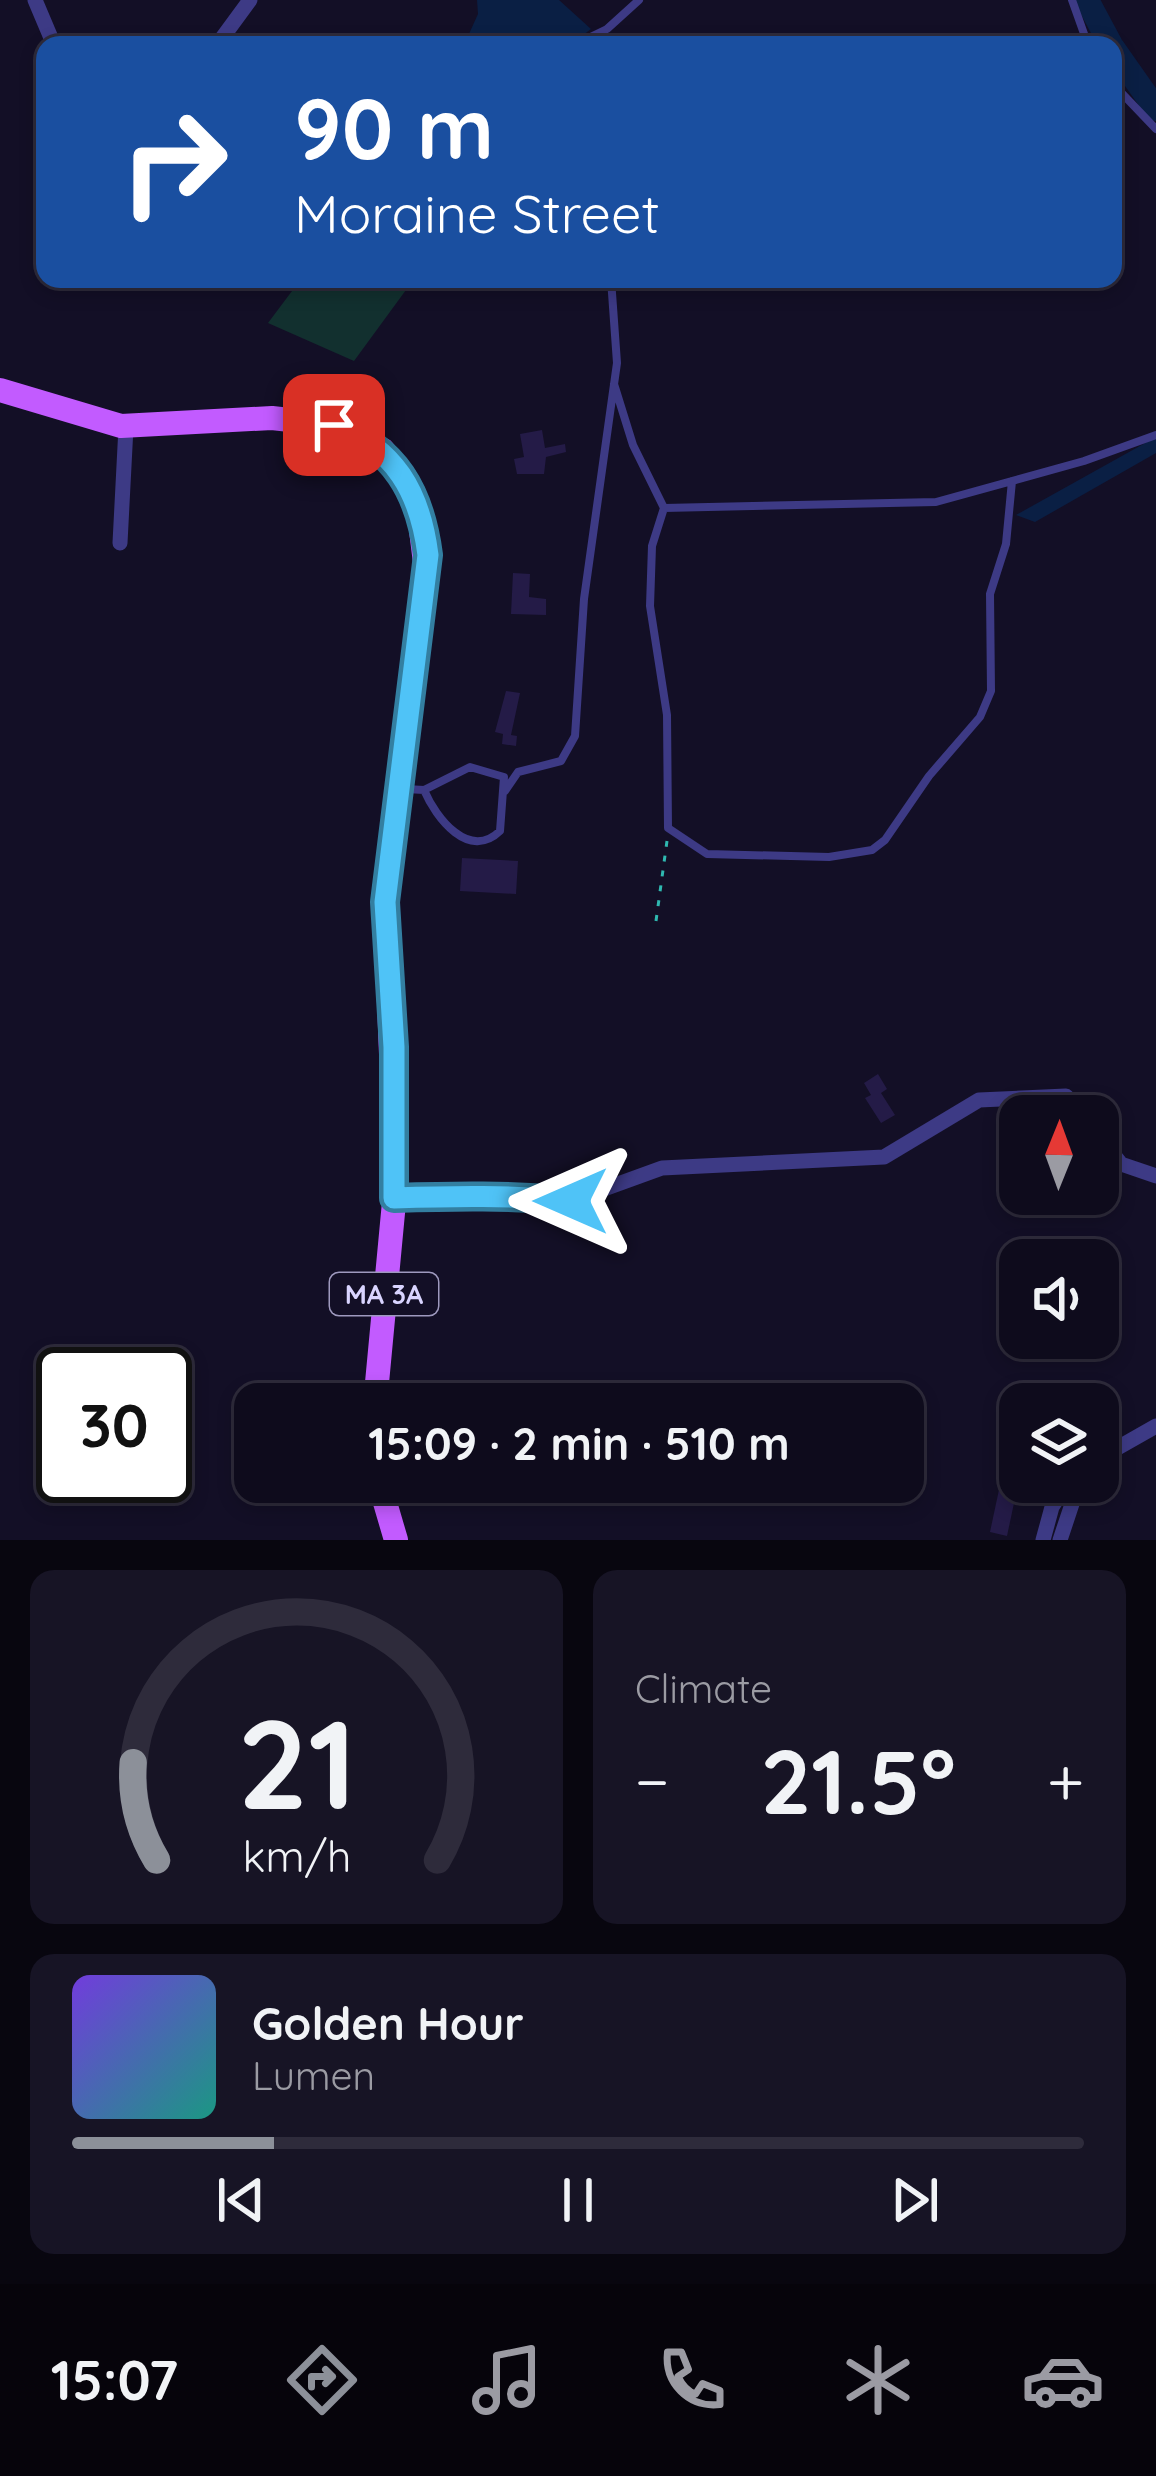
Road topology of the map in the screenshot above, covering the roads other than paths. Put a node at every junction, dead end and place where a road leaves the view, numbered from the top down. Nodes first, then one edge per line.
1 (34, 0) edge
2 (250, 0) edge
3 (639, 0) edge
4 (1072, 0) edge
5 (50, 36) edge
6 (224, 36) edge
7 (593, 36) edge
8 (1085, 36) edge
9 (1122, 93) edge
10 (1156, 129) edge
11 (612, 288) edge
12 (614, 384) junction
13 (0, 390) edge
14 (126, 427) junction
15 (1156, 435) edge
16 (1012, 481) junction
17 (664, 508) junction
18 (121, 543) dead end
19 (411, 789) junction
20 (505, 791) junction
21 (999, 1099) edge
22 (1119, 1161) edge
23 (1156, 1176) edge
24 (394, 1191) junction
25 (377, 1383) edge
26 (1152, 1428) edge
27 (1119, 1449) edge
28 (385, 1503) edge
29 (1062, 1503) edge
30 (1072, 1503) edge
31 (1052, 1536) edge
32 (396, 1540) edge

1 - 5 street
2 - 6 street
3 - 7 lane
4 - 8 lane
9 - 10 lane
11 - 12 lane
12 - 17 lane
12 - 20 lane
13 - 14 main road, MA 3A
14 - 18 street
14 - 19 main road, MA 3A
15 - 16 lane
16 - 17 lane
16 - 17 lane
19 - 20 lane
19 - 20 lane
19 - 24 main road, MA 3A
21 - 24 street
22 - 23 street
24 - 25 main road, MA 3A
26 - 27 street
28 - 32 main road
29 - 31 street
30 - 31 street

